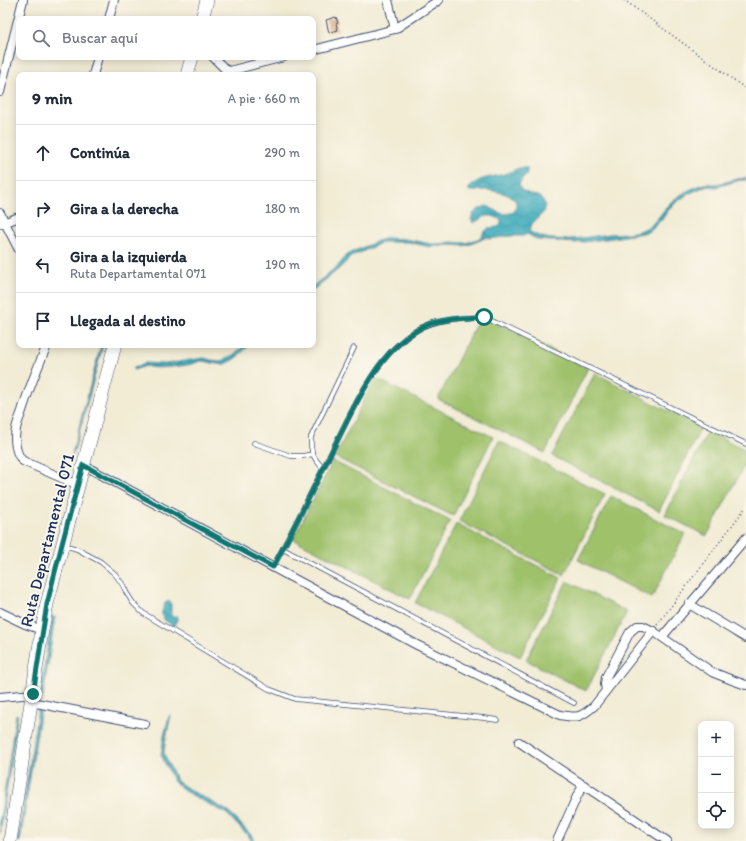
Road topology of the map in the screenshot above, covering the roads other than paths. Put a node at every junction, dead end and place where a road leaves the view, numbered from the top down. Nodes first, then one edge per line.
1 (23, 0) edge
2 (114, 0) edge
3 (207, 0) edge
4 (388, 0) edge
5 (439, 0) edge
6 (19, 16) edge
7 (110, 16) edge
8 (203, 16) edge
9 (16, 28) edge
10 (395, 29) junction
11 (316, 49) edge
12 (97, 60) edge
13 (191, 60) edge
14 (216, 60) edge
15 (272, 60) edge
16 (94, 72) edge
17 (188, 72) edge
18 (0, 92) edge
19 (0, 213) edge
20 (16, 218) edge
21 (2, 224) edge
22 (16, 245) edge
23 (46, 348) edge
24 (114, 348) edge
25 (354, 348) dead end
26 (254, 443) dead end
27 (746, 444) edge
28 (312, 454) junction
29 (83, 465) junction
30 (324, 468) junction
31 (78, 485) junction
32 (746, 538) edge
33 (62, 544) junction
34 (283, 549) junction
35 (273, 567) junction
36 (689, 604) junction
37 (0, 612) edge
38 (42, 630) junction
39 (653, 631) junction
40 (662, 637) junction
41 (746, 638) edge
42 (746, 685) edge
43 (606, 690) junction
44 (0, 697) edge
45 (32, 698) junction
46 (574, 703) dead end
47 (497, 720) dead end
48 (145, 724) dead end
49 (519, 742) dead end
50 (584, 785) junction
51 (10, 841) edge
52 (557, 841) edge
53 (667, 841) edge

1 - 6 street
2 - 7 street
3 - 8 main road
4 - 10 street
5 - 10 street
9 - 18 street
10 - 11 street
12 - 16 street
13 - 17 main road
14 - 15 street
19 - 21 street
20 - 21 street
21 - 22 street
23 - 31 street
24 - 29 main road, Ruta Departamental 071
25 - 28 lane
26 - 28 lane
27 - 30 lane
28 - 30 lane
29 - 31 main road, Ruta Departamental 071
29 - 35 street
30 - 34 lane
31 - 33 main road, Ruta Departamental 071
32 - 36 street
33 - 38 main road, Ruta Departamental 071
33 - 47 lane
34 - 35 lane
34 - 46 lane
35 - 43 street
36 - 40 street
36 - 41 street
37 - 38 street
38 - 45 main road, Ruta Departamental 071
39 - 40 street
39 - 43 street
39 - 43 street
40 - 42 street
44 - 45 street
45 - 48 street
45 - 51 main road, Ruta Departamental 071
49 - 50 street
50 - 52 street
50 - 53 street

